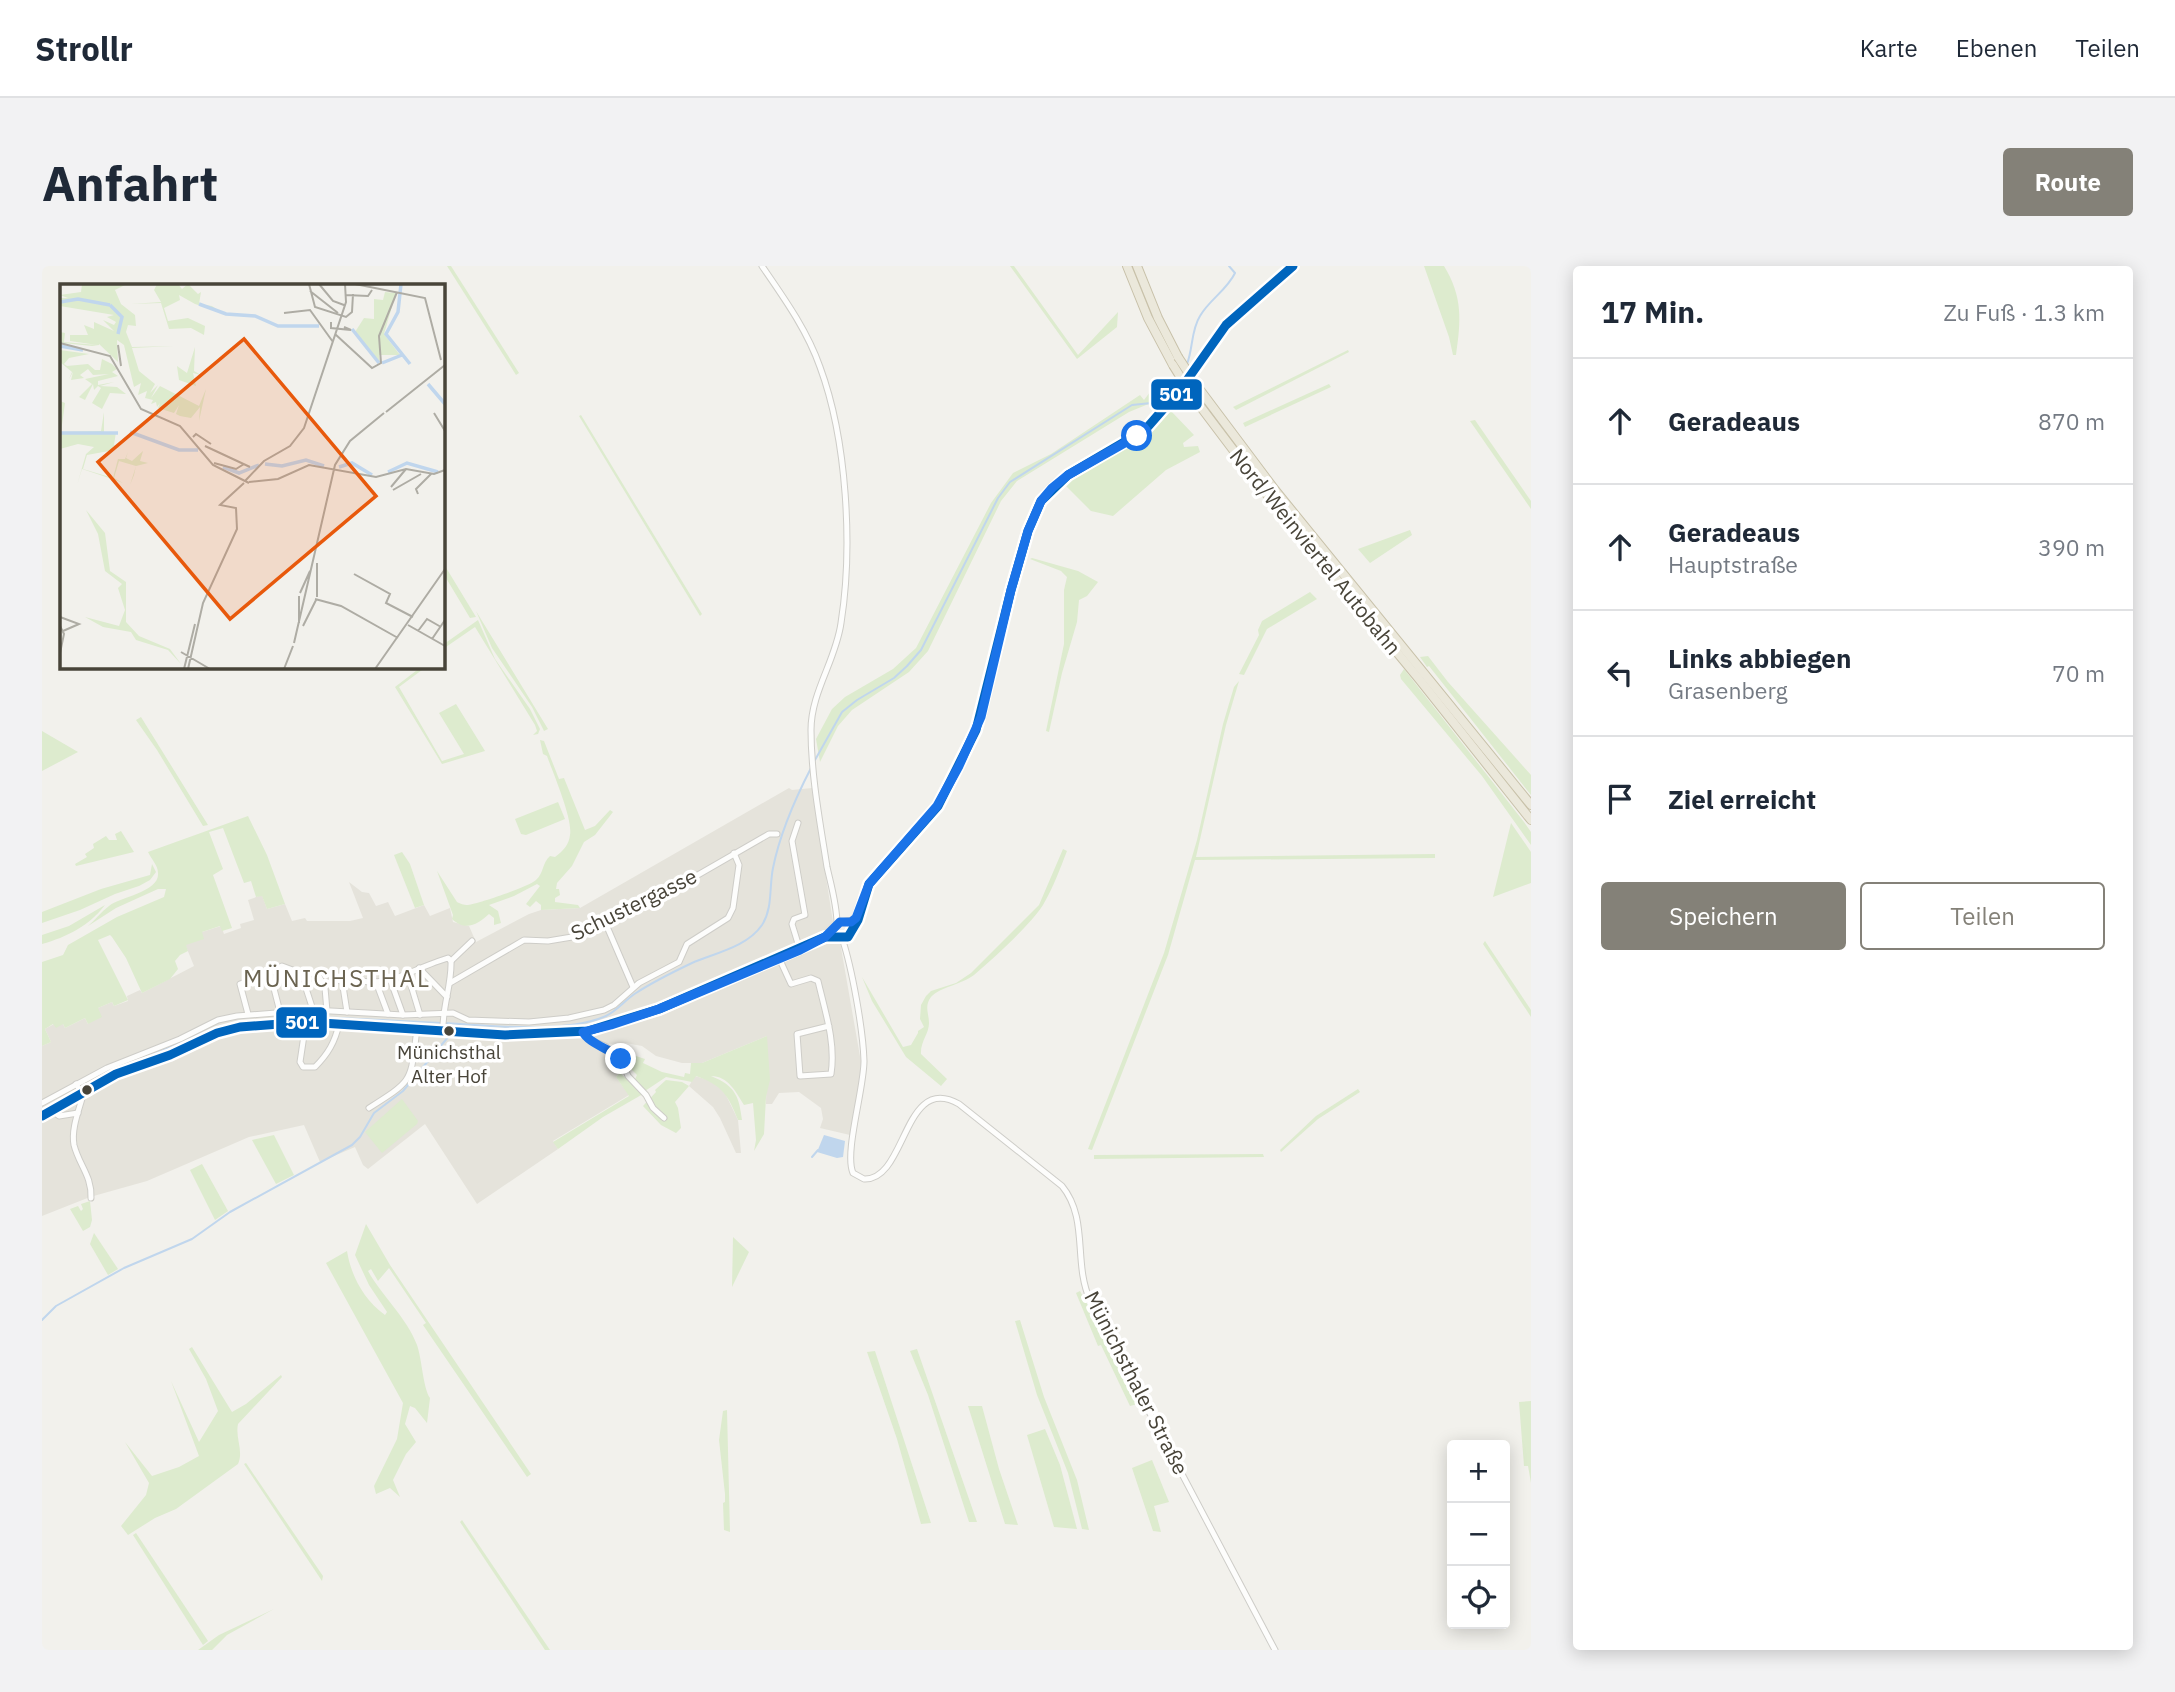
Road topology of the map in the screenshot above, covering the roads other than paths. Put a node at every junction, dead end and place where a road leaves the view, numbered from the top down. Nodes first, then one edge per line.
1 (762, 266) edge
2 (1127, 266) edge
3 (1137, 266) edge
4 (1293, 266) edge
5 (1531, 806) edge
6 (1531, 820) edge
7 (798, 823) dead end
8 (777, 834) dead end
9 (734, 853) junction
10 (836, 909) junction
11 (860, 911) junction
12 (604, 922) junction
13 (847, 922) junction
14 (836, 926) junction
15 (851, 934) junction
16 (825, 937) junction
17 (839, 937) junction
18 (472, 941) dead end
19 (800, 950) junction
20 (845, 951) junction
21 (779, 958) junction
22 (451, 961) junction
23 (419, 968) junction
24 (407, 972) junction
25 (270, 973) junction
26 (301, 973) junction
27 (390, 979) junction
28 (342, 980) junction
29 (376, 982) junction
30 (323, 983) junction
31 (450, 983) junction
32 (634, 987) junction
33 (447, 997) junction
34 (313, 1010) junction
35 (327, 1011) junction
36 (280, 1012) junction
37 (348, 1013) junction
38 (248, 1014) junction
39 (387, 1014) junction
40 (403, 1014) junction
41 (420, 1015) junction
42 (443, 1016) junction
43 (239, 1022) junction
44 (306, 1022) junction
45 (339, 1024) junction
46 (829, 1026) junction
47 (417, 1029) junction
48 (448, 1031) junction
49 (583, 1032) junction
50 (79, 1090) junction
51 (42, 1103) edge
52 (369, 1108) dead end
53 (52, 1111) junction
54 (78, 1113) junction
55 (42, 1116) edge
56 (664, 1118) dead end
57 (91, 1198) dead end
58 (1275, 1650) edge

1 - 10 street, Münichsthaler Straße
2 - 6 highway, Nord/Weinviertel Autobahn, bridge
3 - 5 highway, Nord/Weinviertel Autobahn, bridge
4 - 11 street, Münichsthaler Straße
7 - 19 street
8 - 9 street, Schustergasse
9 - 12 street, Schustergasse
9 - 32 street
10 - 13 street
10 - 14 street, Münichsthaler Straße
11 - 13 street
11 - 15 street, Münichsthaler Straße
12 - 31 street, Schustergasse
12 - 32 street
13 - 14 street
13 - 15 street
14 - 16 street
14 - 17 street, Münichsthaler Straße
15 - 17 street
15 - 20 street, Münichsthaler Straße
16 - 17 street
16 - 19 street
17 - 20 street, Münichsthaler Straße
18 - 22 street
19 - 21 street
20 - 58 street, Münichsthaler Straße
21 - 46 street
21 - 49 street
22 - 23 street
22 - 31 street
23 - 24 street
23 - 33 street
24 - 27 street
24 - 41 street
25 - 26 street
25 - 36 street
25 - 38 street
26 - 30 street
26 - 34 street
27 - 29 street
27 - 40 street
28 - 29 street
28 - 30 street
28 - 37 street
29 - 39 street
30 - 35 street
31 - 33 street
32 - 42 street
33 - 42 street
34 - 35 street
34 - 36 street
35 - 37 street
36 - 38 street
37 - 39 street
38 - 43 street
39 - 40 street
40 - 41 street
41 - 42 street
42 - 48 street
43 - 44 street
43 - 50 street
43 - 50 street
44 - 45 street
44 - 45 street
45 - 47 street
46 - 46 street
47 - 48 street
47 - 52 street
48 - 49 street
49 - 56 street
50 - 51 street
50 - 53 street
50 - 54 street
53 - 54 street
53 - 55 street
54 - 57 street

